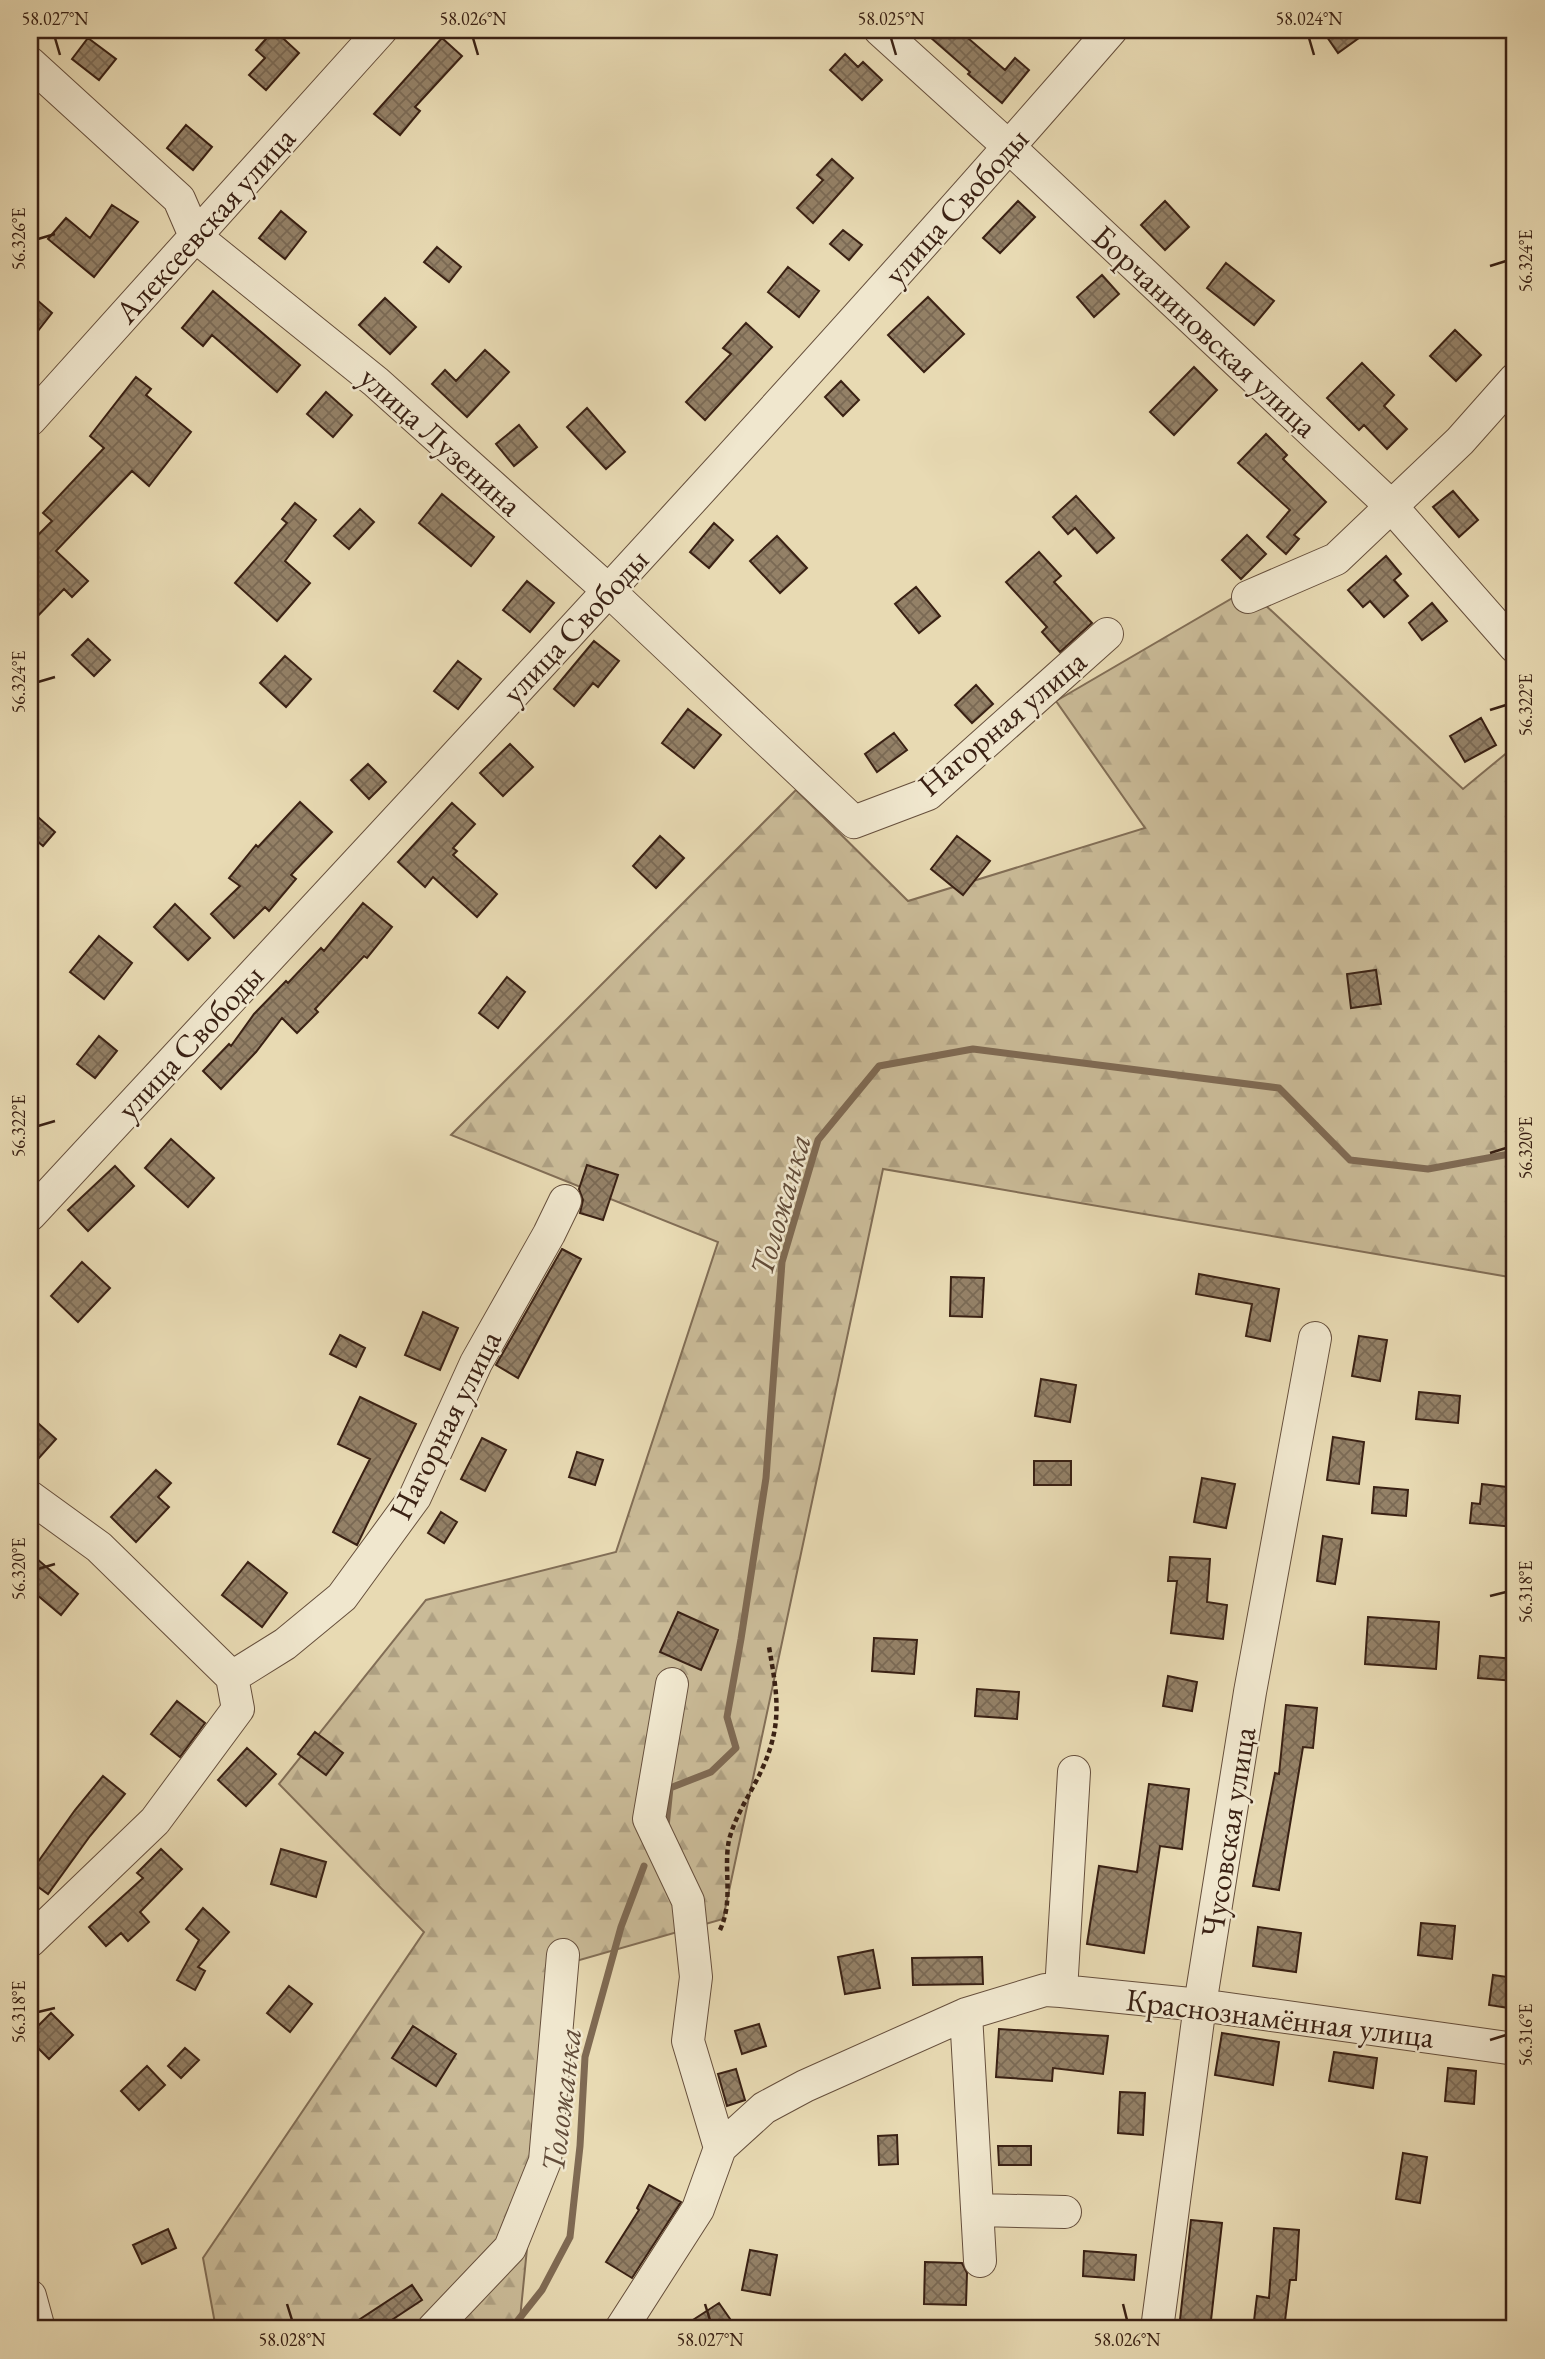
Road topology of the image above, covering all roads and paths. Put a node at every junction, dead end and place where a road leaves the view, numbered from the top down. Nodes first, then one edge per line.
1 (381, 30) edge
2 (880, 30) edge
3 (1111, 30) edge
4 (30, 63) edge
5 (1009, 147) junction
6 (195, 236) junction
7 (1515, 379) edge
8 (30, 420) edge
9 (1391, 506) junction
10 (608, 591) junction
11 (1248, 597) dead end
12 (1107, 634) dead end
13 (1515, 647) edge
14 (855, 822) joint
15 (565, 1201) dead end
16 (30, 1215) edge
17 (1315, 1338) dead end
18 (30, 1497) edge
19 (769, 1647) dead end
20 (232, 1677) junction
21 (672, 1684) dead end
22 (1074, 1772) dead end
23 (714, 1940) dead end
24 (30, 1941) edge
25 (563, 1955) dead end
26 (1053, 1990) junction
27 (1200, 2005) junction
28 (966, 2014) junction
29 (1515, 2049) edge
30 (720, 2148) junction
31 (978, 2210) junction
32 (1065, 2212) dead end
33 (980, 2260) dead end
34 (30, 2296) edge
35 (39, 2329) edge
36 (433, 2329) edge
37 (621, 2329) edge
38 (1157, 2329) edge

1 - 6 street, Алексеевская улица
2 - 5 street, Борчаниновская улица
3 - 5 street, улица Свободы
4 - 6 street, улица Лузенина
5 - 9 street, Борчаниновская улица
5 - 10 street, улица Свободы
6 - 8 street, Алексеевская улица
6 - 10 street, улица Лузенина
7 - 9 street
9 - 11 street
9 - 13 street, Борчаниновская улица
10 - 14 street, улица Лузенина
10 - 16 street, улица Свободы
12 - 14 street, Нагорная улица
15 - 20 street, Нагорная улица
17 - 27 street, Чусовская улица
18 - 20 street
19 - 23 path
20 - 24 street
21 - 30 street
22 - 26 street
25 - 36 street
26 - 27 street, Краснознамённая улица
26 - 28 street
27 - 29 street, Краснознамённая улица
27 - 38 street, Чусовская улица
28 - 30 street
28 - 31 street
30 - 37 street
31 - 32 street
31 - 33 street
34 - 35 street

